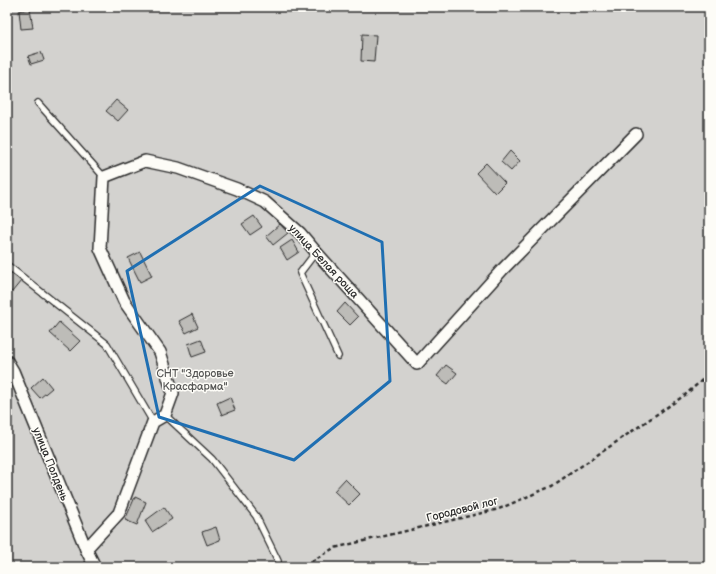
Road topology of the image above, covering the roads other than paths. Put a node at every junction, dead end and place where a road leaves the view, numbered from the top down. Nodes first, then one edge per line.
1 (38, 103) dead end
2 (636, 134) dead end
3 (104, 177) junction
4 (316, 252) junction
5 (7, 265) edge
6 (338, 356) dead end
7 (7, 361) edge
8 (165, 415) junction
9 (153, 422) junction
10 (86, 549) junction
11 (94, 567) edge
12 (278, 567) edge

1 - 3 lane
2 - 4 street, улица Белая роща
3 - 4 street, улица Белая роща
3 - 8 street
4 - 6 lane
5 - 9 lane
7 - 10 street, улица Полдень
8 - 9 street
8 - 12 lane
9 - 10 street
10 - 11 street, улица Полдень

